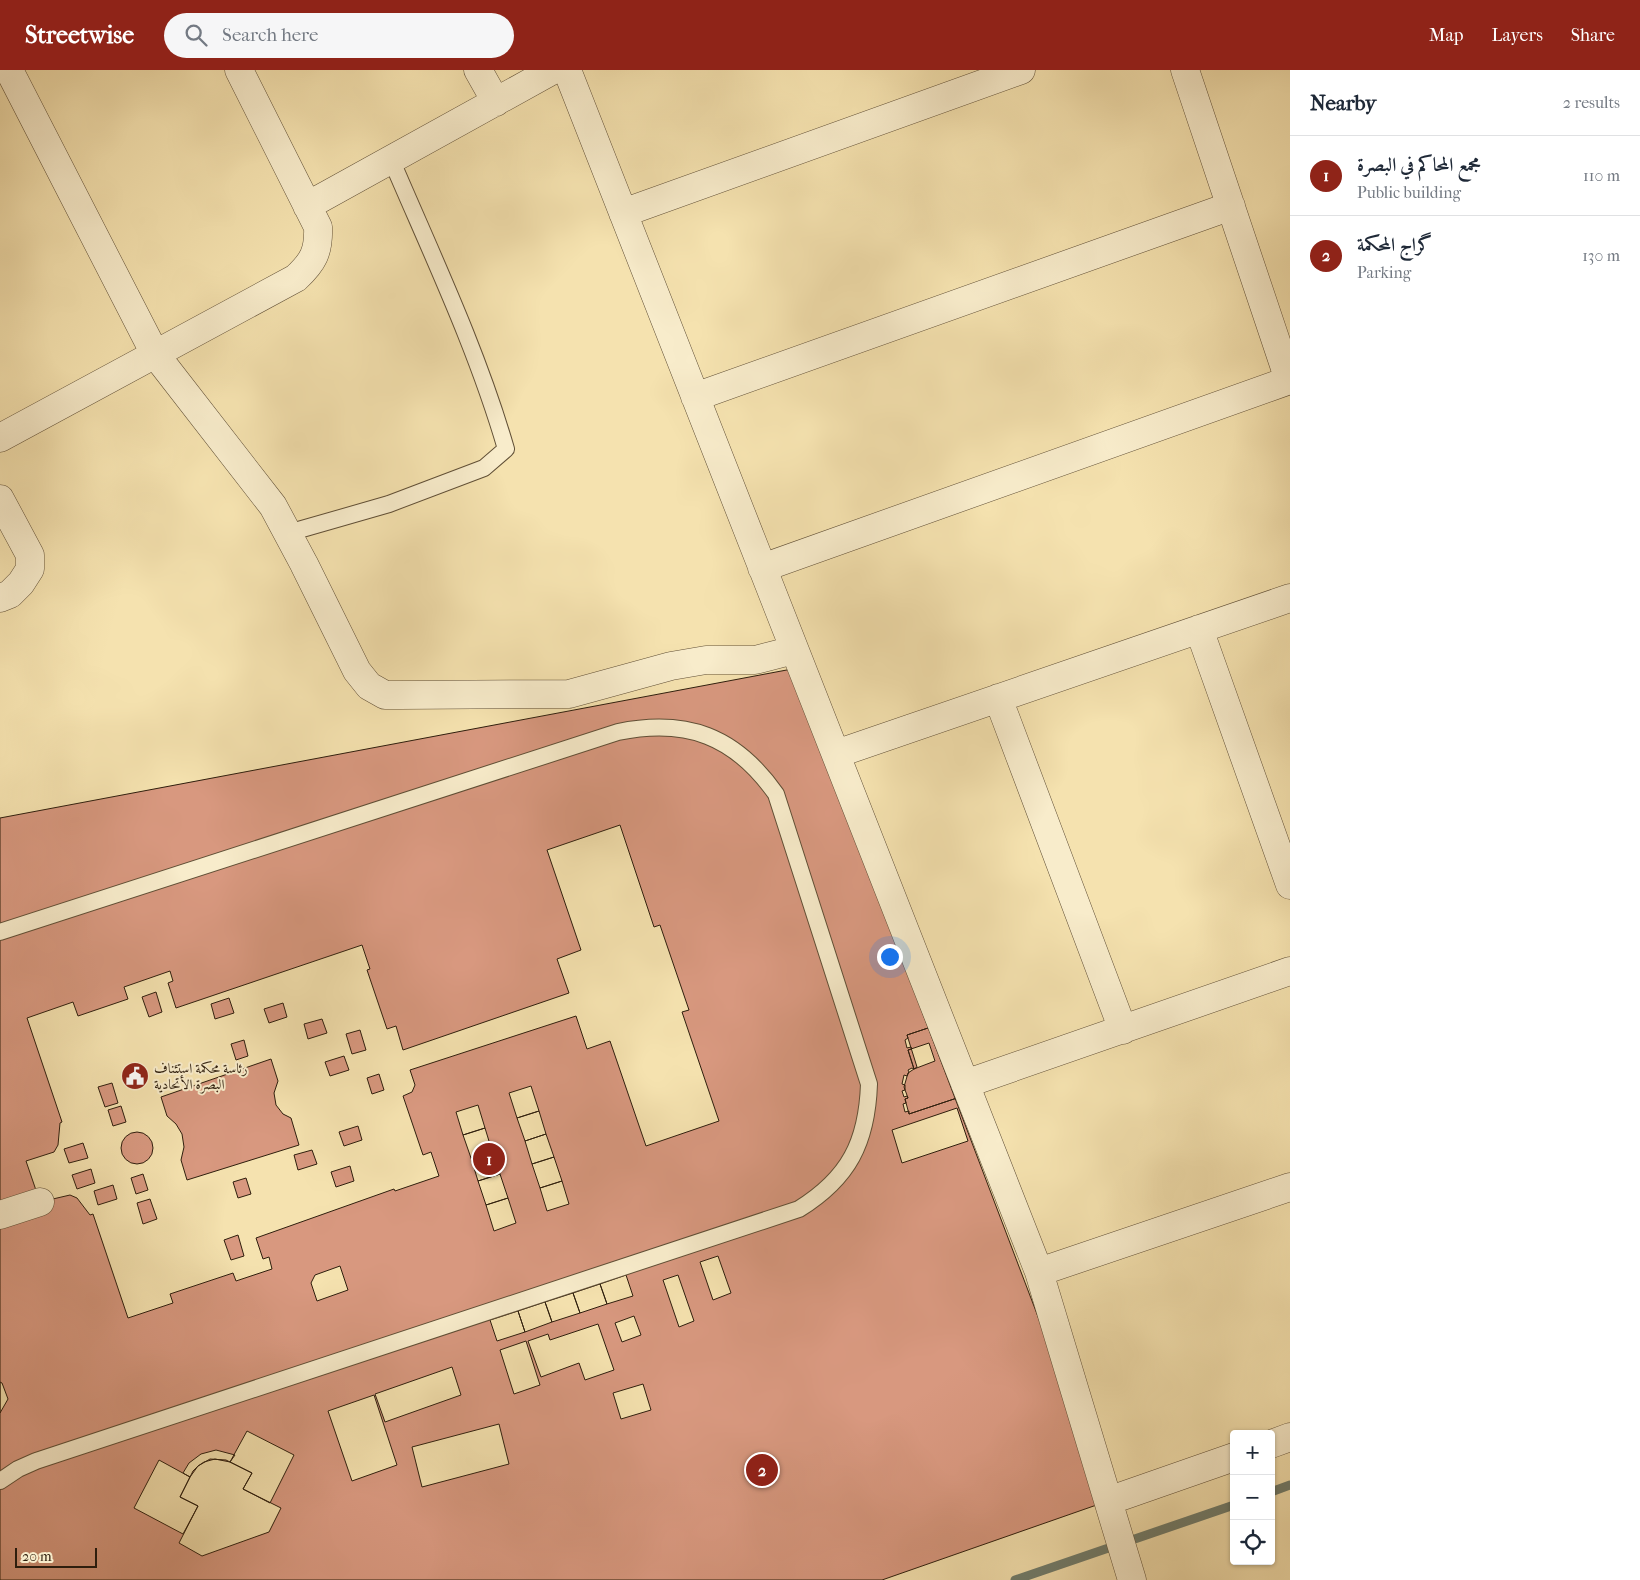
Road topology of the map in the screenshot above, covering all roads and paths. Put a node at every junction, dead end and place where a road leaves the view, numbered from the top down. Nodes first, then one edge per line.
1 (9, 70) edge
2 (239, 70) edge
3 (478, 70) edge
4 (553, 70) edge
5 (566, 70) edge
6 (1021, 70) edge
7 (1185, 70) edge
8 (496, 102) junction
9 (391, 160) junction
10 (307, 206) junction
11 (1231, 206) junction
12 (622, 213) junction
13 (155, 354) junction
14 (1290, 380) edge
15 (695, 397) junction
16 (0, 438) edge
17 (0, 499) edge
18 (288, 533) junction
19 (762, 568) junction
20 (0, 598) edge
21 (1290, 598) edge
22 (1199, 629) junction
23 (794, 650) junction
24 (998, 698) junction
25 (836, 754) junction
26 (1290, 885) edge
27 (0, 932) edge
28 (1290, 970) edge
29 (1123, 1030) junction
30 (966, 1084) junction
31 (1290, 1188) edge
32 (40, 1202) dead end
33 (0, 1215) edge
34 (1039, 1272) junction
35 (1290, 1438) edge
36 (1275, 1443) edge
37 (1230, 1459) edge
38 (0, 1481) edge
39 (1112, 1513) junction
40 (1131, 1576) edge

1 - 13 street
2 - 10 street
3 - 8 street
4 - 8 street
5 - 12 street
6 - 12 street
7 - 11 street
8 - 9 street
9 - 10 street
9 - 18 lane
10 - 13 street
11 - 14 street
11 - 15 street
12 - 15 street
13 - 16 street
13 - 18 street
14 - 19 street
15 - 19 street
17 - 20 street
18 - 23 street
19 - 23 street
21 - 22 street
22 - 24 street
22 - 26 street
23 - 25 street
24 - 25 street
24 - 29 street
25 - 30 street
27 - 38 lane
28 - 29 street
29 - 30 street
30 - 34 street
31 - 34 street
32 - 33 street
34 - 39 street
35 - 36 street
37 - 39 street
39 - 40 street

